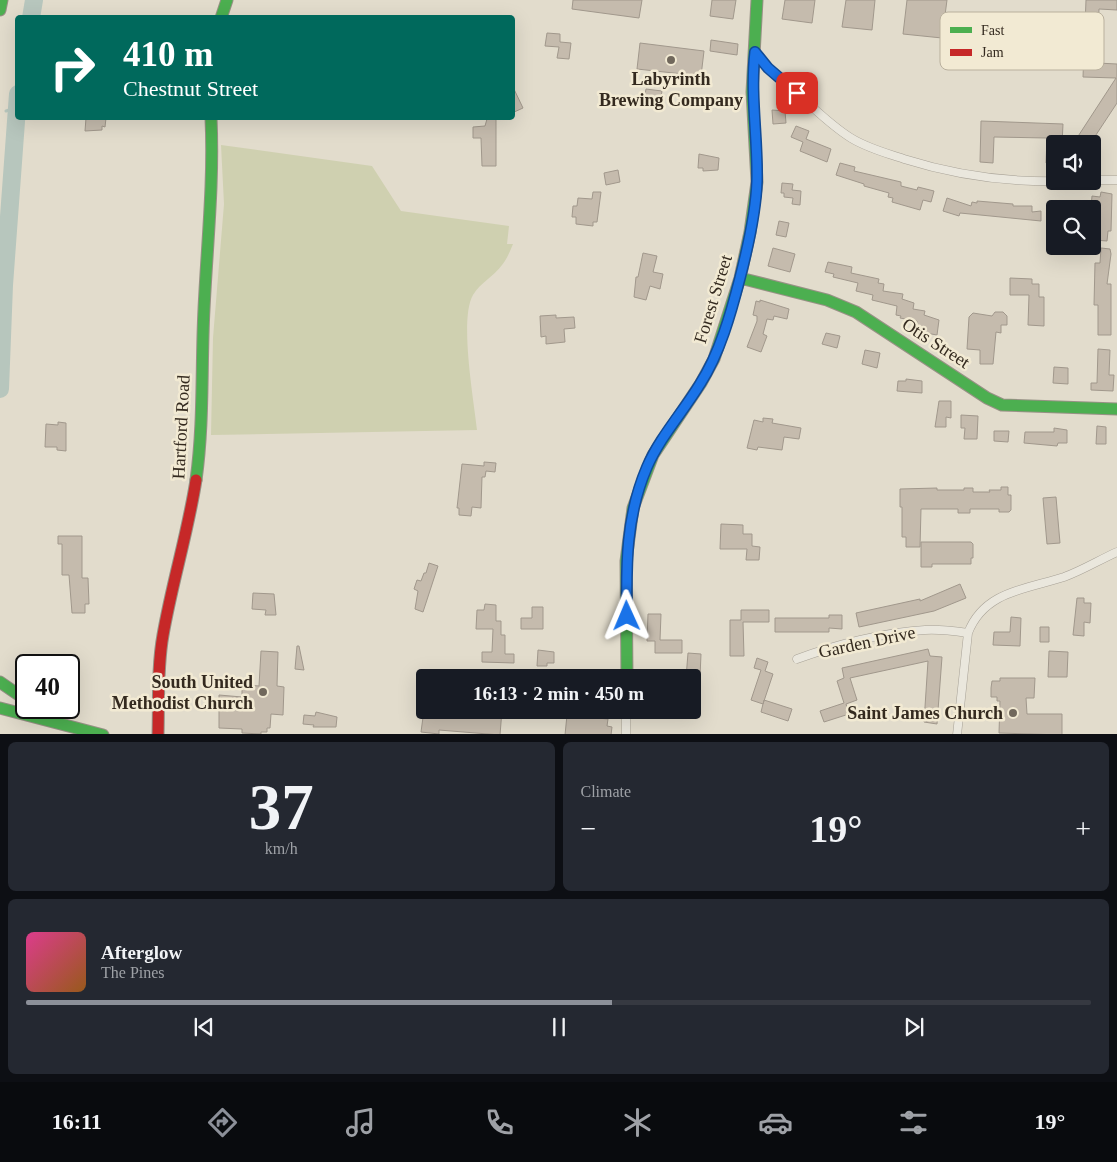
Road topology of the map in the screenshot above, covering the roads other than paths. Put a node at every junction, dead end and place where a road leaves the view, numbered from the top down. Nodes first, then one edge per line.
1 (2, 0) edge
2 (227, 0) edge
3 (757, 0) edge
4 (0, 10) edge
5 (221, 15) edge
6 (755, 52) junction
7 (211, 120) edge
8 (1101, 180) edge
9 (1117, 180) edge
10 (1046, 182) edge
11 (740, 278) junction
12 (1117, 409) edge
13 (1117, 552) edge
14 (968, 633) junction
15 (797, 659) dead end
16 (627, 669) edge
17 (0, 682) edge
18 (15, 692) edge
19 (0, 708) edge
20 (54, 719) edge
21 (626, 719) edge
22 (60, 723) junction
23 (103, 734) edge
24 (158, 734) edge
25 (626, 734) edge
26 (957, 734) edge

1 - 4 main road
2 - 5 main road
3 - 6 main road, Forest Street
6 - 10 street
6 - 11 main road, Forest Street
7 - 24 main road, Hartford Road
8 - 9 street
11 - 12 main road, Otis Street
11 - 16 main road, Forest Street
13 - 14 street
14 - 15 street, Garden Drive
14 - 26 street
17 - 18 main road
19 - 22 main road
20 - 22 main road
21 - 25 street
22 - 23 main road

